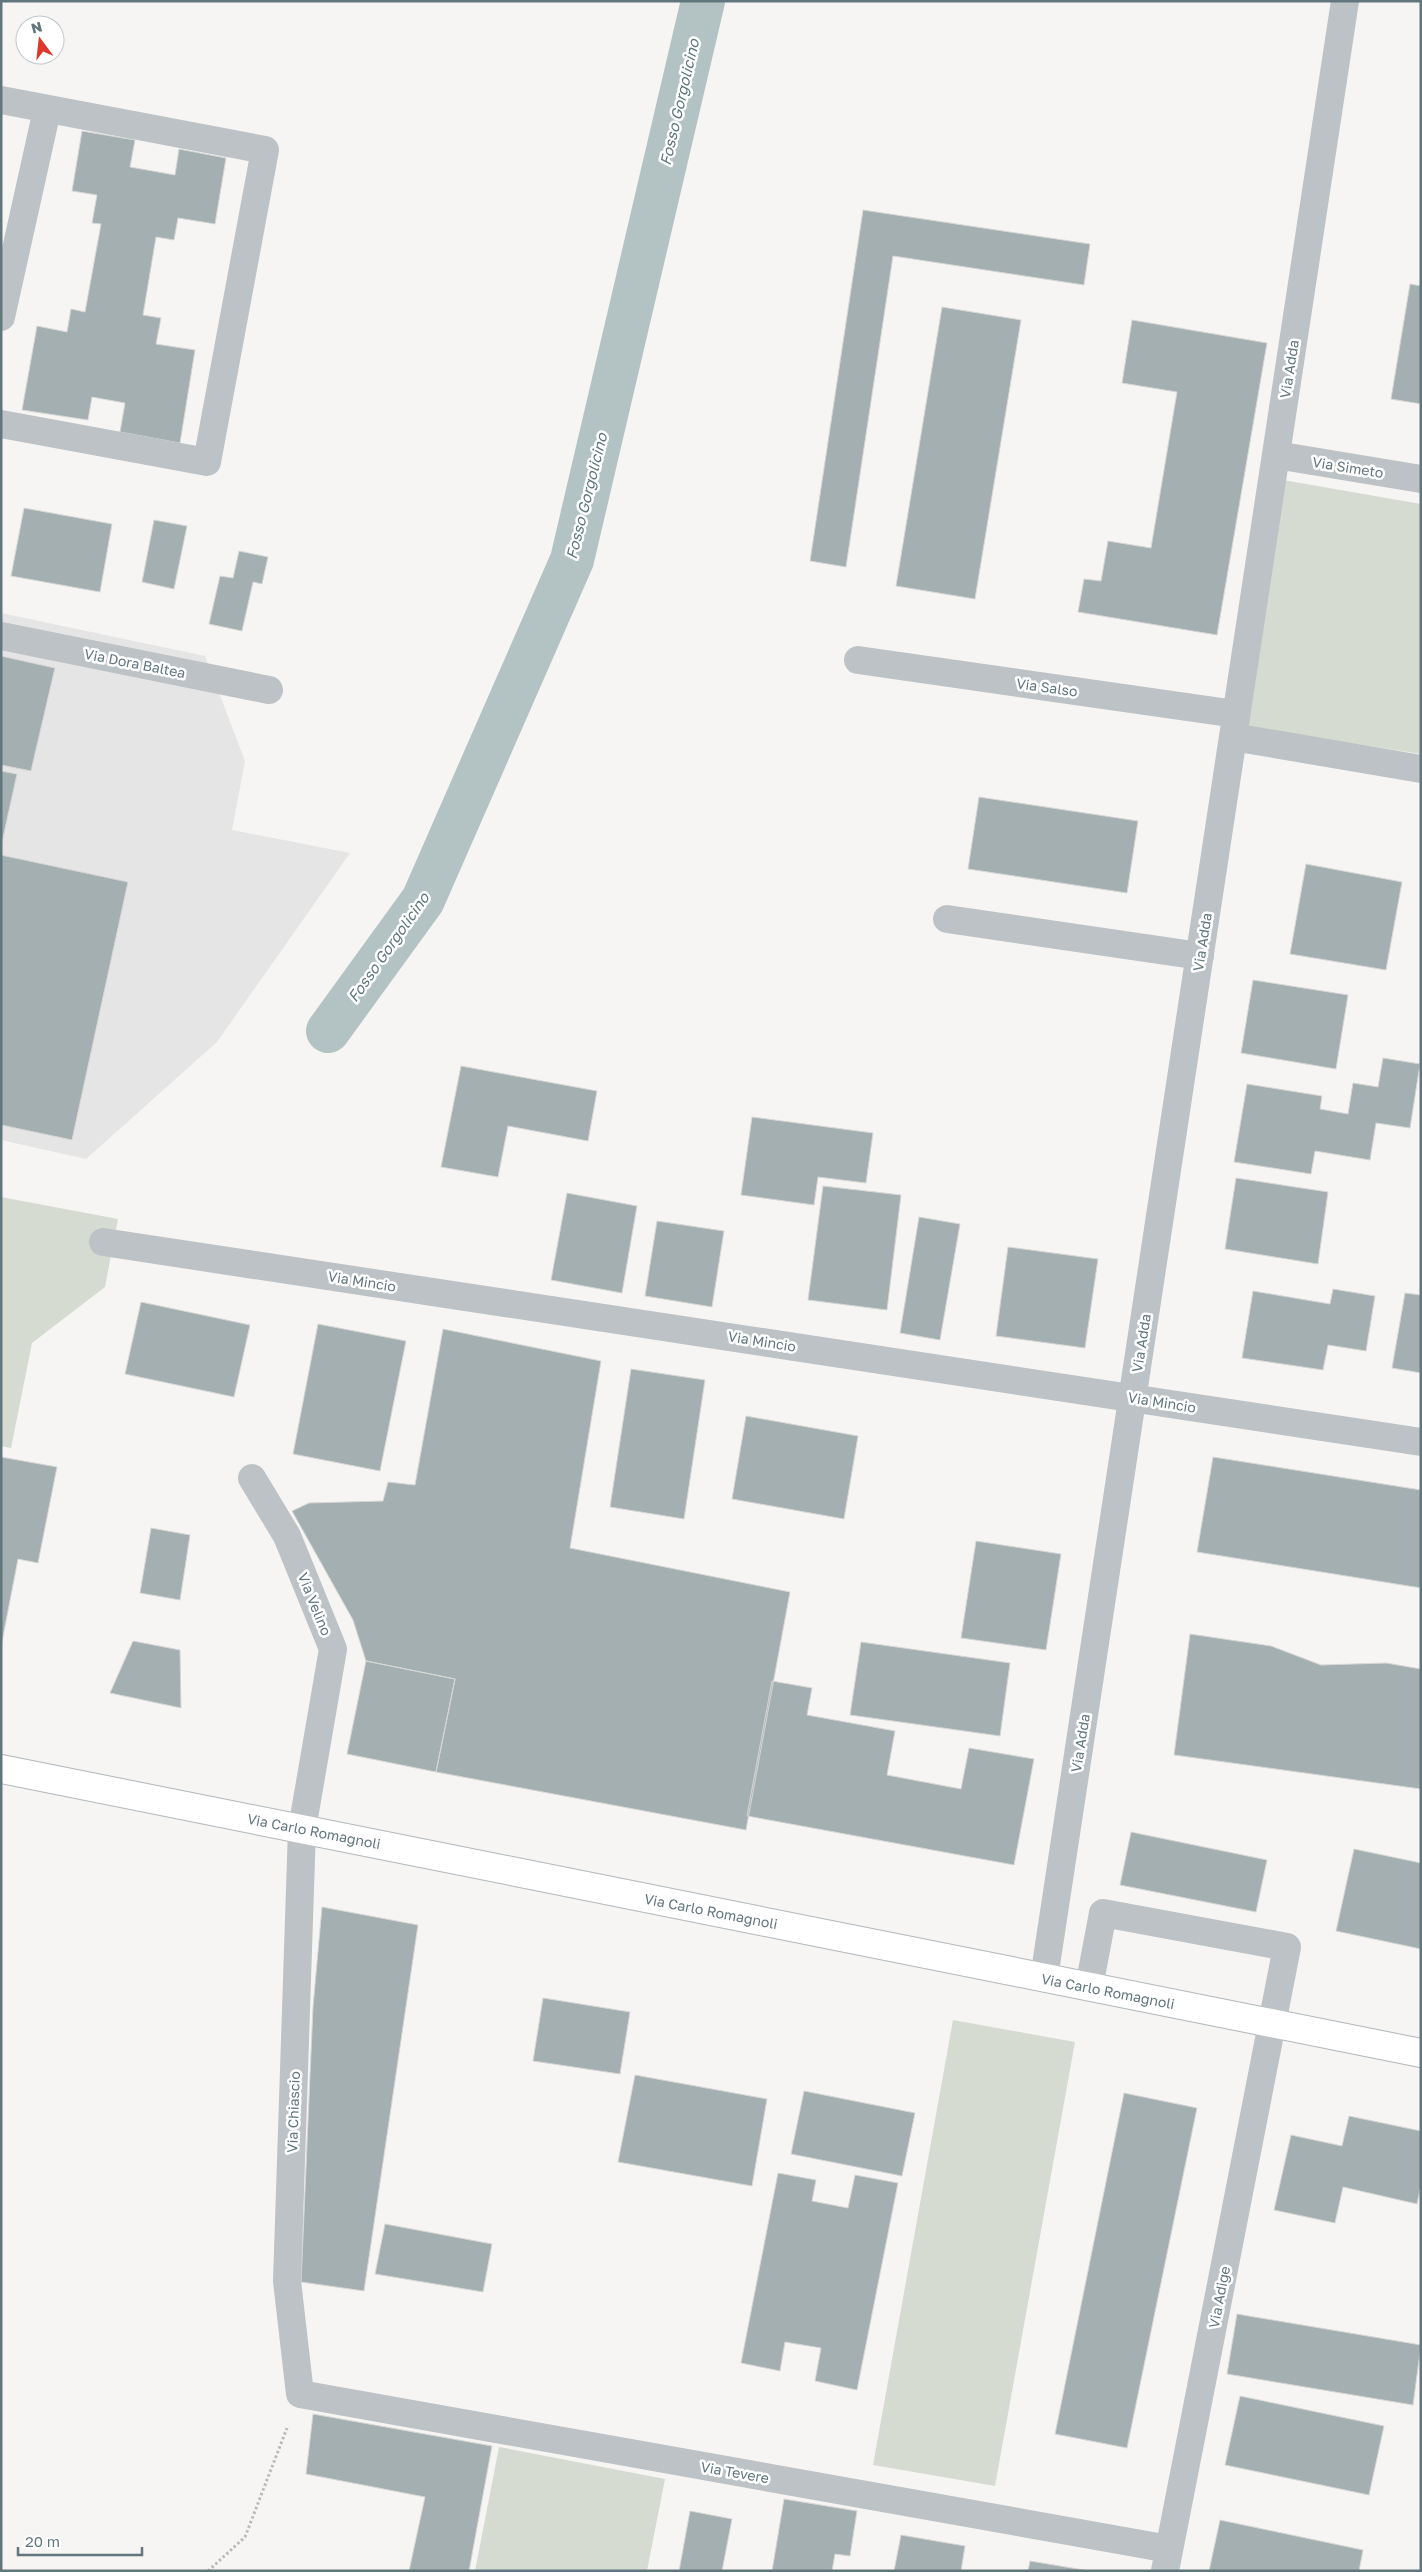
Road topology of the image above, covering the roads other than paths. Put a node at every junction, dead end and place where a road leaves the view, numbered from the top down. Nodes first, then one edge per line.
1 (1345, 1) edge
2 (1, 100) edge
3 (47, 110) junction
4 (1, 317) edge
5 (1, 424) edge
6 (1276, 455) junction
7 (1421, 479) edge
8 (1, 636) edge
9 (858, 660) dead end
10 (269, 690) dead end
11 (1235, 725) junction
12 (1421, 769) edge
13 (947, 919) dead end
14 (1200, 956) junction
15 (103, 1242) dead end
16 (1132, 1398) junction
17 (1421, 1442) edge
18 (252, 1478) dead end
19 (1, 1769) edge
20 (302, 1829) junction
21 (1044, 1978) junction
22 (1089, 1987) junction
23 (1273, 2023) junction
24 (1421, 2053) edge
25 (300, 2394) joint
26 (1167, 2560) edge

1 - 6 street, Via Adda
2 - 3 street
3 - 4 street
3 - 5 street
6 - 7 street, Via Simeto
6 - 11 street, Via Adda
8 - 10 street, Via Dora Baltea
9 - 11 street, Via Salso
11 - 12 street
11 - 14 street, Via Adda
13 - 14 street
14 - 16 street, Via Adda
15 - 16 street, Via Mincio
16 - 17 street, Via Mincio
16 - 21 street, Via Adda
18 - 20 street, Via Velino
19 - 20 main road, Via Carlo Romagnoli
20 - 21 main road, Via Carlo Romagnoli
20 - 25 street, Via Chiascio
21 - 22 main road, Via Carlo Romagnoli
22 - 23 main road, Via Carlo Romagnoli
22 - 23 street, Via Adige
23 - 24 main road, Via Carlo Romagnoli
23 - 26 street, Via Adige
25 - 26 street, Via Tevere

